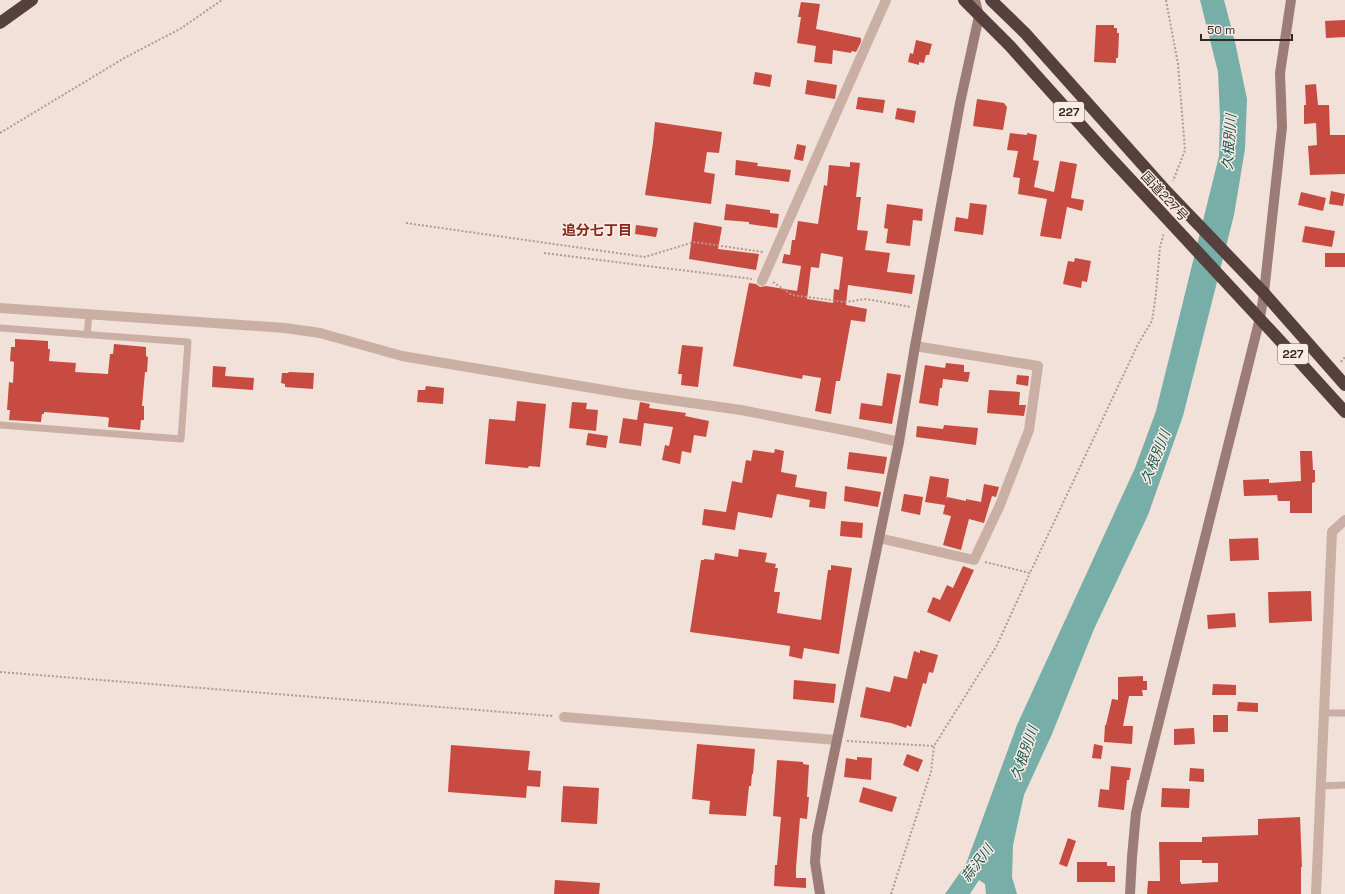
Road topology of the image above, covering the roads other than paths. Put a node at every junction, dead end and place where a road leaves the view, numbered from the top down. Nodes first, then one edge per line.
1 (32, 0) edge
2 (886, 0) edge
3 (964, 0) edge
4 (975, 0) edge
5 (991, 0) edge
6 (1291, 0) edge
7 (979, 16) junction
8 (0, 23) edge
9 (762, 281) road end
10 (1264, 293) junction
11 (0, 308) edge
12 (88, 315) junction
13 (1260, 318) junction
14 (0, 328) edge
15 (87, 335) junction
16 (915, 346) junction
17 (1345, 385) edge
18 (1345, 412) edge
19 (0, 425) edge
20 (899, 442) junction
21 (1345, 520) edge
22 (879, 538) junction
23 (1324, 713) junction
24 (1345, 713) edge
25 (564, 717) road end
26 (836, 740) junction
27 (1345, 785) edge
28 (1322, 786) junction
29 (820, 894) edge
30 (1130, 894) edge
31 (1316, 894) edge

1 - 8 highway
2 - 9 street
3 - 7 highway, 国道227号 / 227
4 - 7 street
5 - 10 highway, 国道227号 / 227
6 - 10 street
7 - 13 highway, 国道227号 / 227
7 - 16 street
10 - 13 street
10 - 17 highway, 国道227号 / 227
11 - 12 street
12 - 15 lane
12 - 20 street
13 - 18 highway, 国道227号 / 227
13 - 30 street
14 - 15 lane
15 - 19 lane
16 - 20 street
16 - 22 street
20 - 22 street
21 - 23 street
22 - 26 street
23 - 24 lane
23 - 28 street
25 - 26 street
26 - 29 street
27 - 28 lane
28 - 31 street

